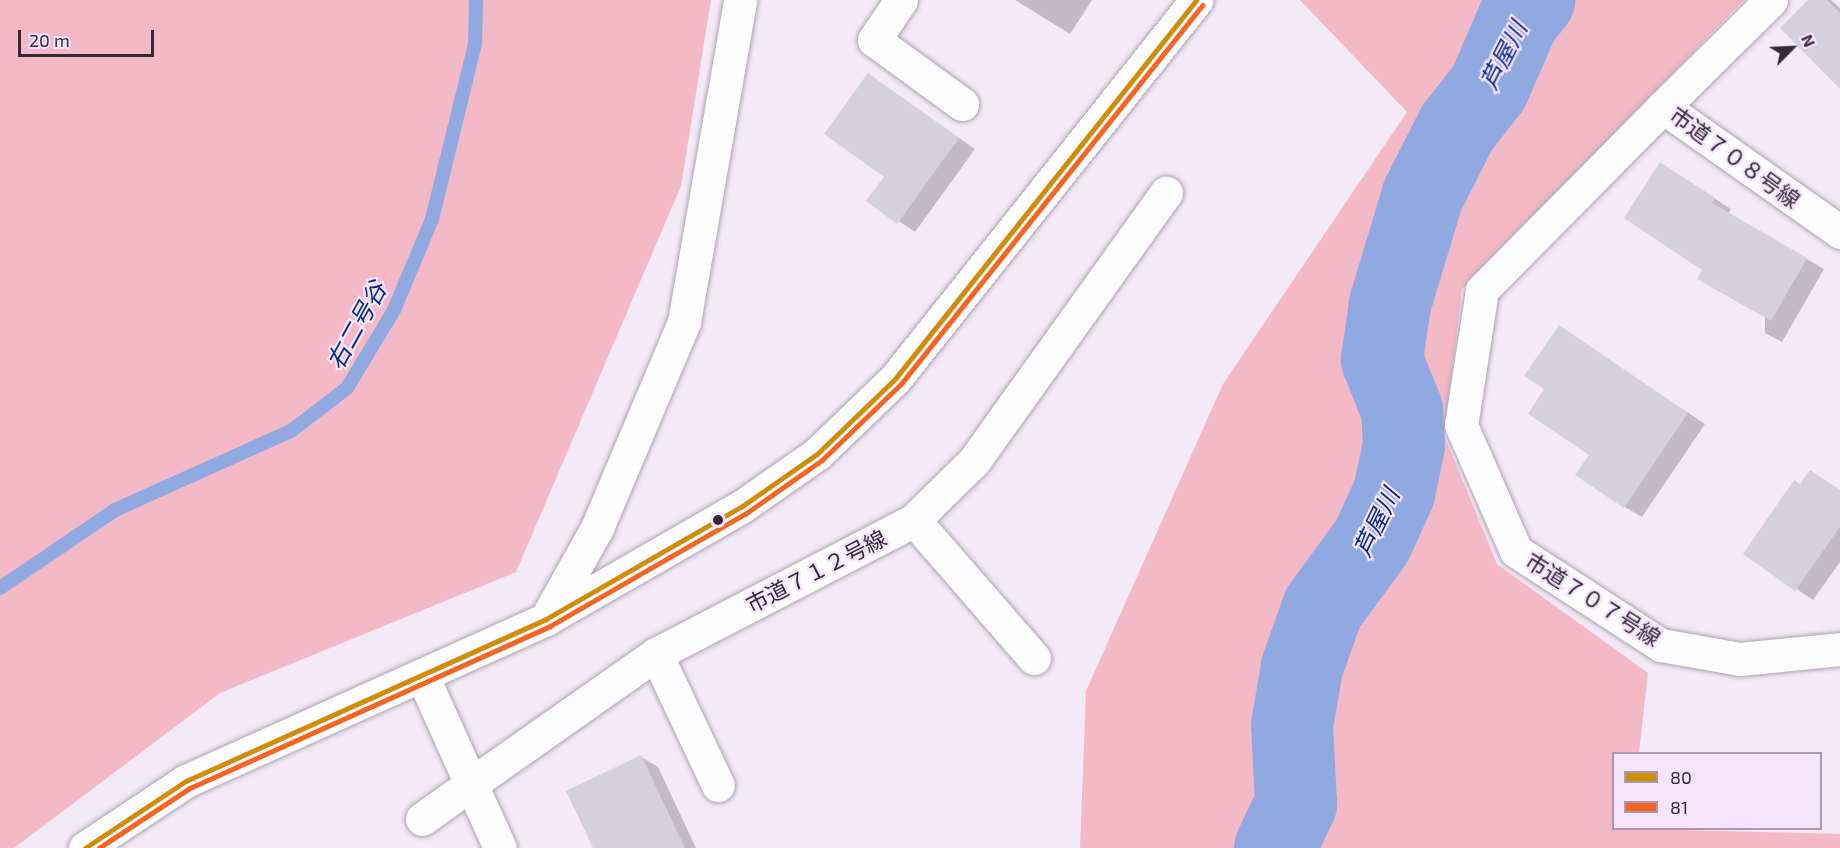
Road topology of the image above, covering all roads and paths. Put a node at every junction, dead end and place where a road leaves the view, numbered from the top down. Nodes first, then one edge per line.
1 (740, 0) edge
2 (901, 0) edge
3 (1196, 0) edge
4 (1771, 0) edge
5 (962, 104) dead end
6 (1663, 107) junction
7 (1167, 193) dead end
8 (1840, 232) edge
9 (914, 520) junction
10 (546, 619) junction
11 (1840, 649) edge
12 (656, 654) junction
13 (1034, 658) dead end
14 (422, 675) junction
15 (471, 784) junction
16 (718, 785) dead end
17 (422, 819) dead end
18 (85, 848) edge
19 (500, 848) edge

1 - 10 street
2 - 5 street
3 - 10 street
4 - 6 street, 市道７０８号線
6 - 8 street, 市道７０８号線
6 - 11 street, 市道７０７号線
7 - 9 street, 市道７１２号線
9 - 12 street, 市道７１２号線
9 - 13 street
10 - 14 street
12 - 15 street, 市道７１２号線
12 - 16 street
14 - 15 street
14 - 18 street
15 - 17 street, 市道７１２号線
15 - 19 street

